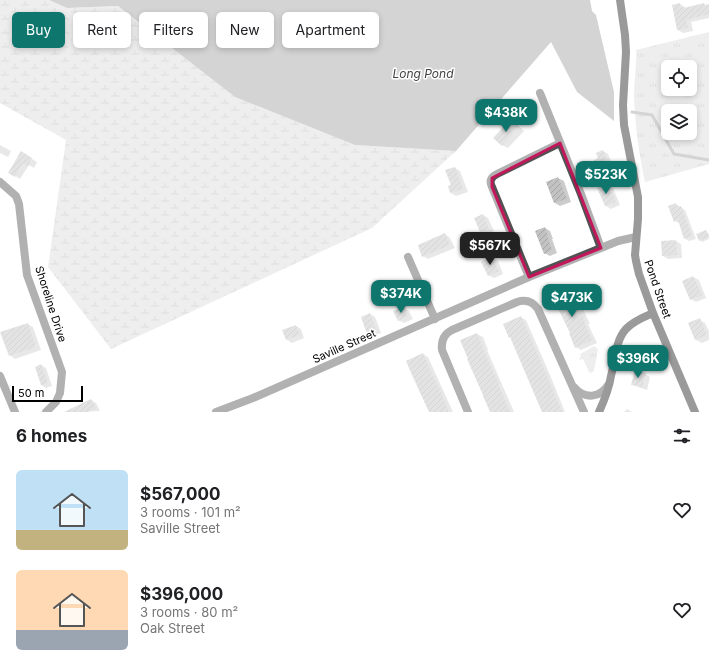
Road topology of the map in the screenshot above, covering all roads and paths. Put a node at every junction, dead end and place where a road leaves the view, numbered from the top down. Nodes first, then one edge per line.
1 (620, 0) edge
2 (540, 93) dead end
3 (560, 143) junction
4 (0, 182) edge
5 (636, 237) junction
6 (601, 248) junction
7 (408, 257) dead end
8 (529, 277) junction
9 (653, 313) junction
10 (435, 319) junction
11 (0, 376) edge
12 (610, 384) junction
13 (572, 385) junction
14 (15, 412) edge
15 (46, 412) edge
16 (216, 412) edge
17 (468, 412) edge
18 (584, 412) edge
19 (599, 412) edge
20 (695, 412) edge

1 - 5 street, Pond Street
2 - 3 street
3 - 6 street
3 - 8 street
4 - 15 street, Shoreline Drive
5 - 6 street, Saville Street
5 - 9 street, Pond Street
6 - 8 street, Saville Street
7 - 10 street
8 - 10 street, Saville Street
9 - 12 street
9 - 20 street, Pond Street
10 - 16 street, Saville Street
11 - 14 street
12 - 13 street
12 - 19 street
13 - 17 street
13 - 18 street

